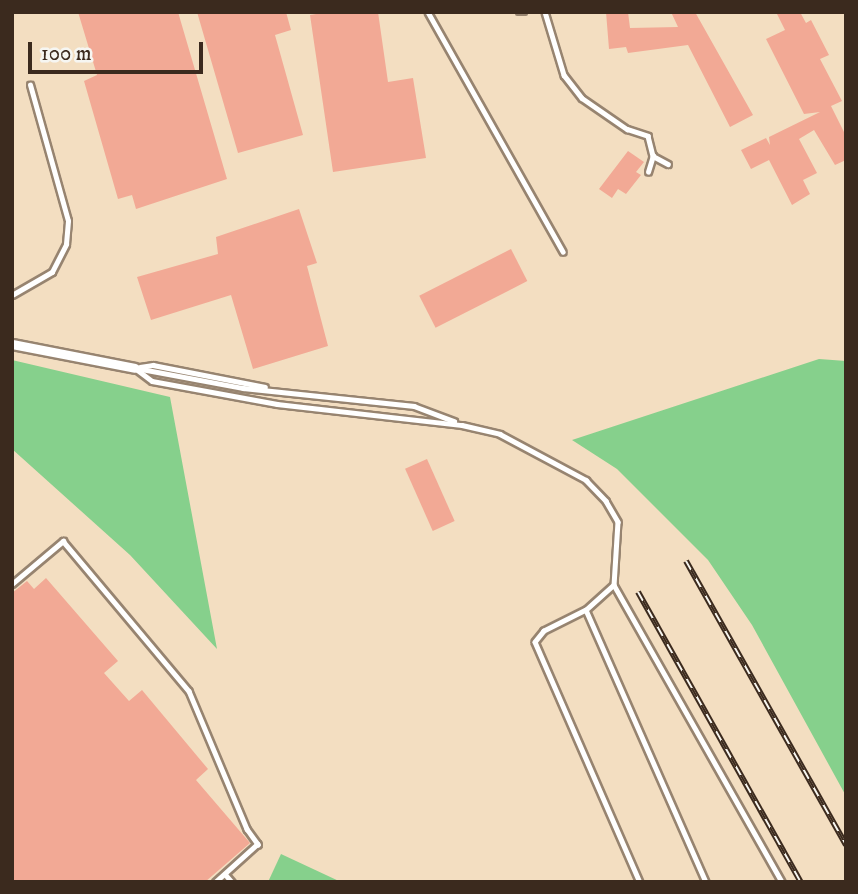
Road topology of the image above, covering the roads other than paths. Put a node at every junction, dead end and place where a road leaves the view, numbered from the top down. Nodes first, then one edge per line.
1 (428, 12) edge
2 (545, 12) edge
3 (30, 85) dead end
4 (653, 156) junction
5 (668, 164) dead end
6 (648, 172) dead end
7 (563, 252) dead end
8 (12, 295) edge
9 (12, 344) edge
10 (135, 368) junction
11 (462, 425) junction
12 (12, 584) edge
13 (614, 585) junction
14 (586, 610) junction
15 (225, 874) junction
16 (216, 882) edge
17 (232, 882) edge
18 (640, 882) edge
19 (706, 882) edge
20 (782, 882) edge

1 - 7 lane
2 - 4 lane
3 - 8 lane
4 - 5 lane
4 - 6 lane
9 - 10 street
10 - 11 lane
10 - 11 lane
11 - 13 lane
12 - 15 lane
13 - 14 lane
13 - 20 lane
14 - 18 lane
14 - 19 lane
15 - 16 lane
15 - 17 lane

